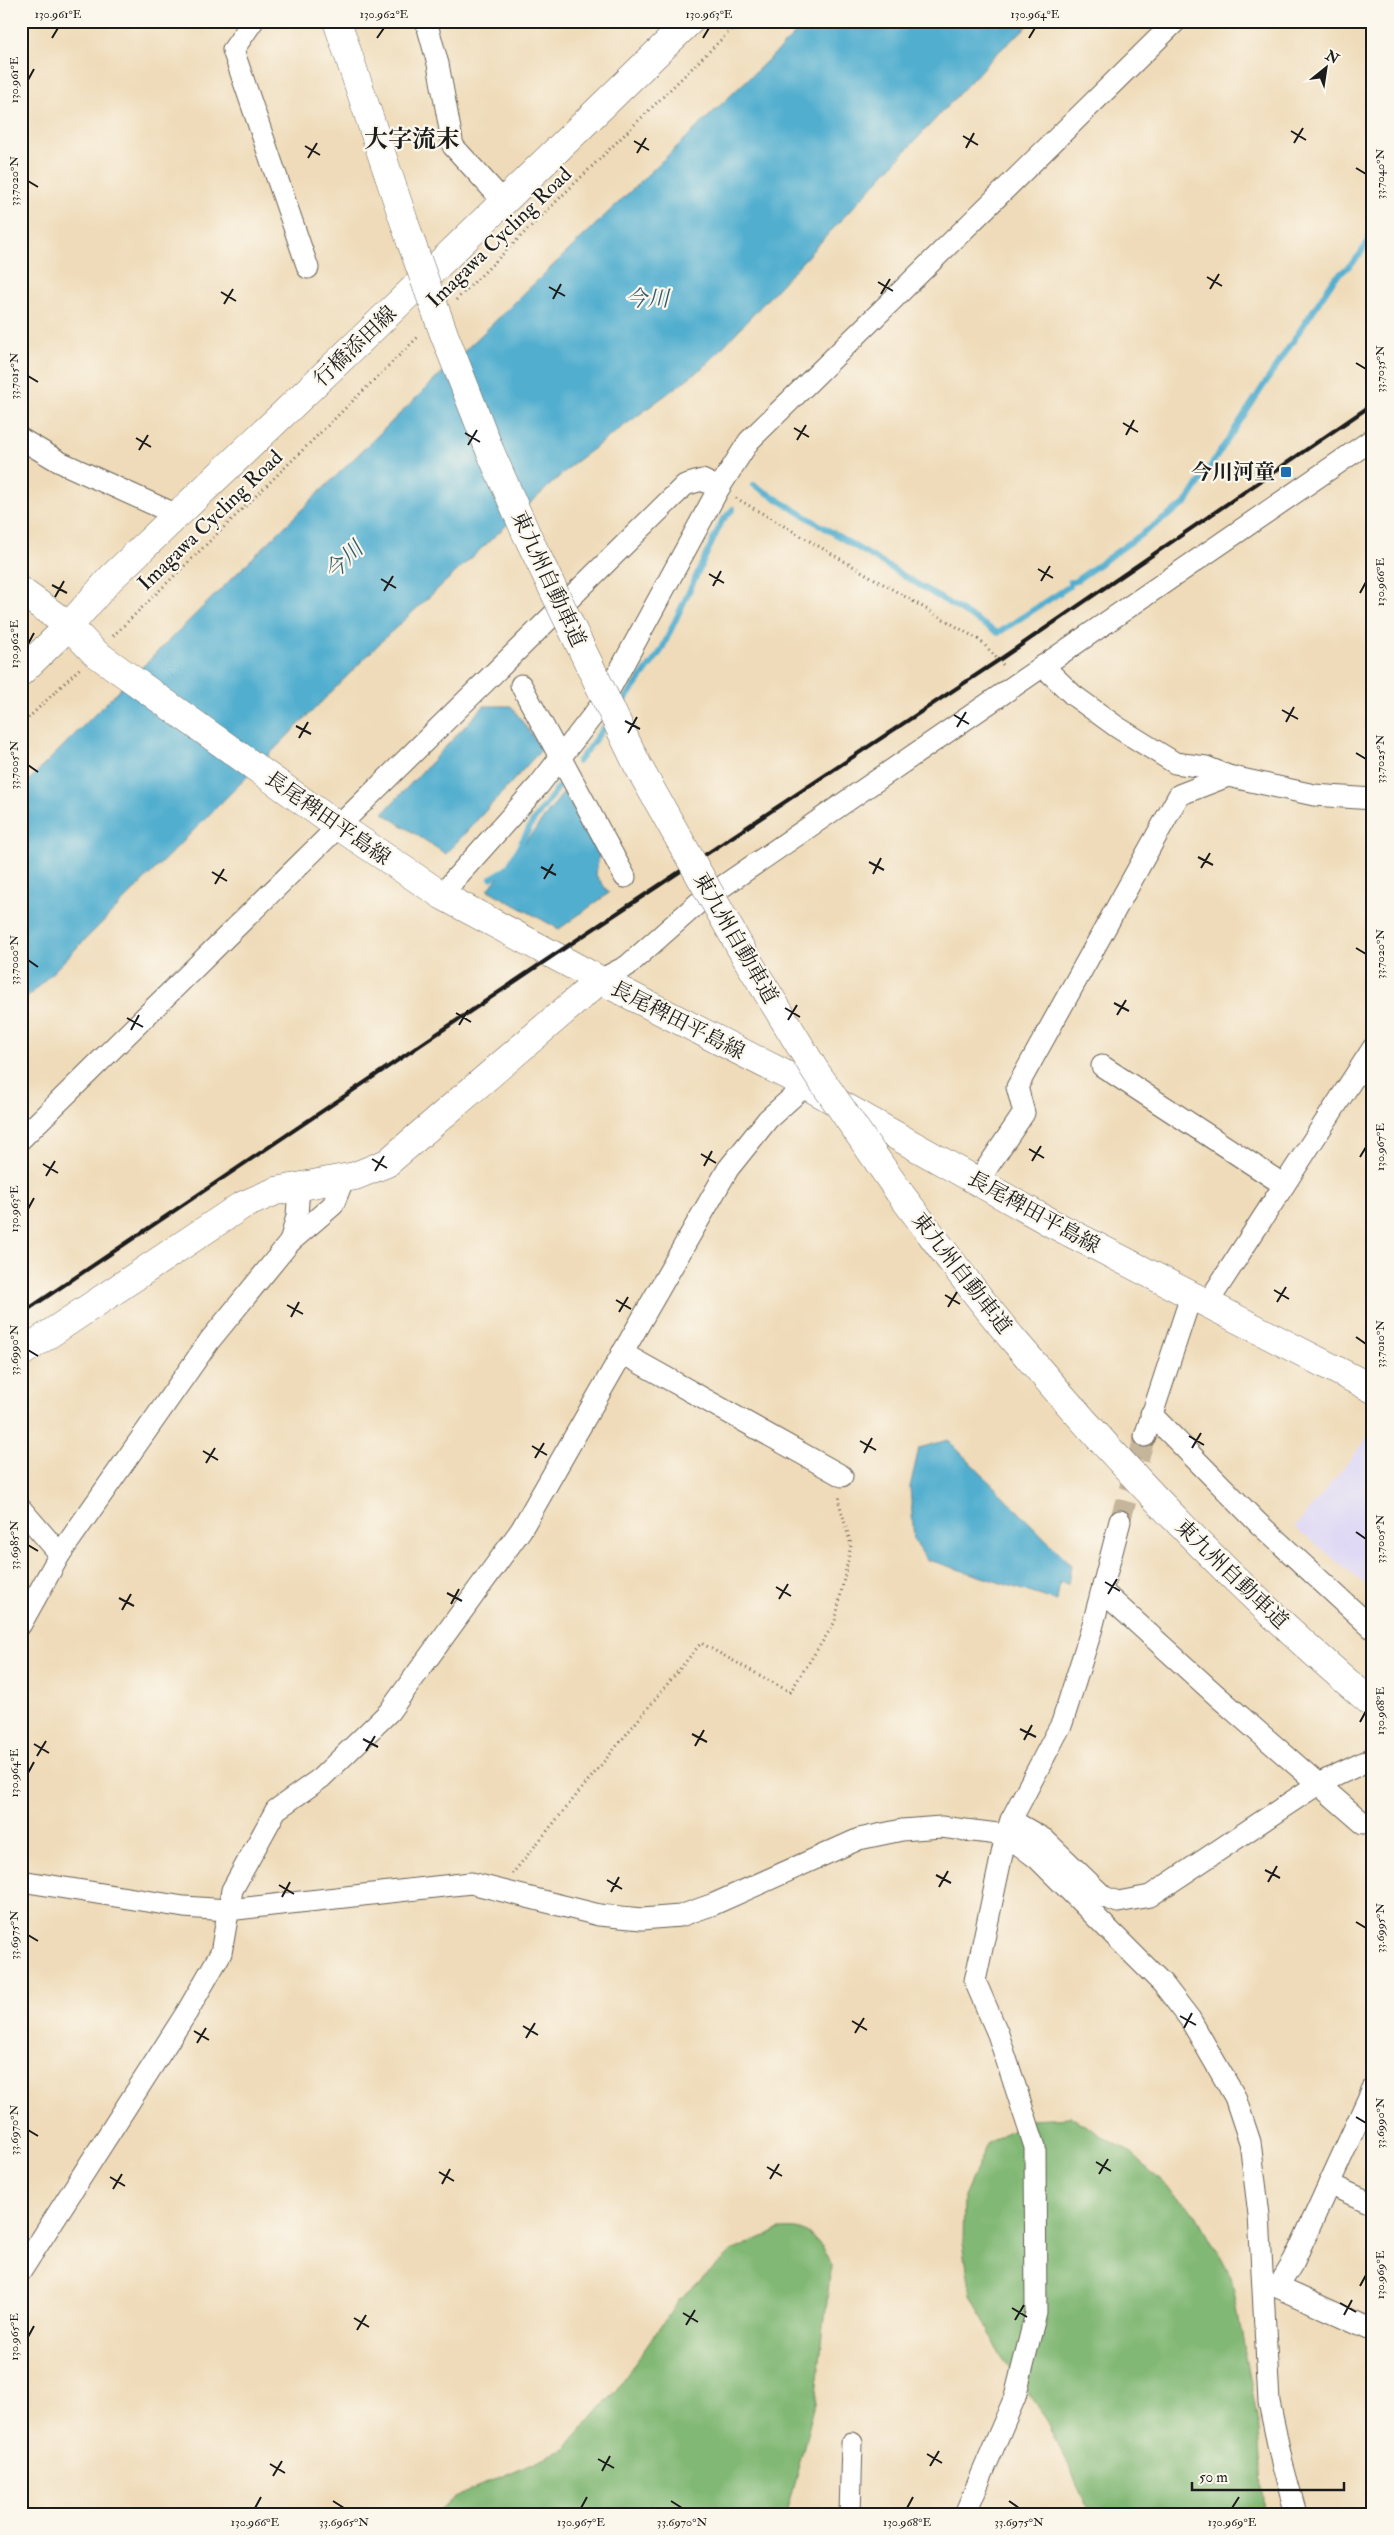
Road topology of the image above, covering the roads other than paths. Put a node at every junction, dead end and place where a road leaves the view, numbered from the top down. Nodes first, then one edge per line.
1 (252, 21) edge
2 (426, 21) edge
3 (690, 21) edge
4 (1176, 21) edge
5 (339, 25) edge
6 (504, 202) junction
7 (308, 268) dead end
8 (21, 439) edge
9 (1373, 439) edge
10 (719, 488) junction
11 (177, 515) junction
12 (21, 591) edge
13 (69, 626) junction
14 (1043, 666) junction
15 (21, 672) edge
16 (521, 684) dead end
17 (561, 756) junction
18 (1228, 776) junction
19 (1373, 800) edge
20 (331, 822) junction
21 (625, 877) dead end
22 (443, 896) junction
23 (600, 980) junction
24 (1373, 1048) edge
25 (1102, 1066) dead end
26 (806, 1085) junction
27 (21, 1139) edge
28 (344, 1178) junction
29 (978, 1181) junction
30 (1284, 1185) junction
31 (298, 1187) junction
32 (290, 1242) junction
33 (1199, 1300) junction
34 (21, 1353) edge
35 (622, 1353) junction
36 (1373, 1389) edge
37 (1151, 1414) junction
38 (1145, 1436) tunnel mouth
39 (842, 1476) road end
40 (21, 1509) edge
41 (1120, 1521) tunnel mouth
42 (60, 1554) junction
43 (1102, 1591) junction
44 (21, 1624) edge
45 (1373, 1629) edge
46 (1373, 1704) edge
47 (1371, 1759) dead end
48 (1318, 1784) junction
49 (1363, 1823) dead end
50 (1008, 1828) junction
51 (21, 1881) edge
52 (228, 1910) junction
53 (1373, 2088) edge
54 (1329, 2184) junction
55 (1373, 2204) edge
56 (21, 2271) edge
57 (1271, 2284) junction
58 (1373, 2330) edge
59 (852, 2442) dead end
60 (850, 2514) edge
61 (965, 2514) edge
62 (1296, 2514) edge

1 - 7 street
2 - 6 street
3 - 6 main road, 行橋添田線
4 - 10 street
5 - 46 main road, 東九州自動車道, bridge
6 - 11 main road, 行橋添田線
8 - 11 street
9 - 14 street
10 - 17 street
10 - 20 street
11 - 13 main road, 行橋添田線
12 - 13 main road, 長尾稗田平島線
13 - 15 main road, 行橋添田線
13 - 20 main road, 長尾稗田平島線, bridge
14 - 18 street
14 - 23 street
16 - 17 street
17 - 21 street
17 - 22 street
18 - 19 street
18 - 29 street
20 - 22 main road, 長尾稗田平島線
20 - 27 street
22 - 23 main road, 長尾稗田平島線
23 - 26 main road, 長尾稗田平島線
23 - 28 main road
24 - 30 street
25 - 30 street
26 - 29 main road, 長尾稗田平島線
26 - 35 street
28 - 31 main road
28 - 32 street
29 - 33 main road, 長尾稗田平島線
30 - 33 street
31 - 32 street
31 - 34 main road
32 - 42 street
33 - 36 main road, 長尾稗田平島線
33 - 37 street
35 - 39 street
35 - 52 street
37 - 38 street
37 - 45 street
40 - 42 street
41 - 43 street
42 - 44 street
43 - 48 street
43 - 50 street
47 - 48 street
48 - 49 street
48 - 50 street
50 - 52 street
50 - 57 street
50 - 61 street
51 - 52 street
52 - 56 street
53 - 54 street
54 - 55 street
54 - 57 street
57 - 58 street
57 - 62 street
59 - 60 street

